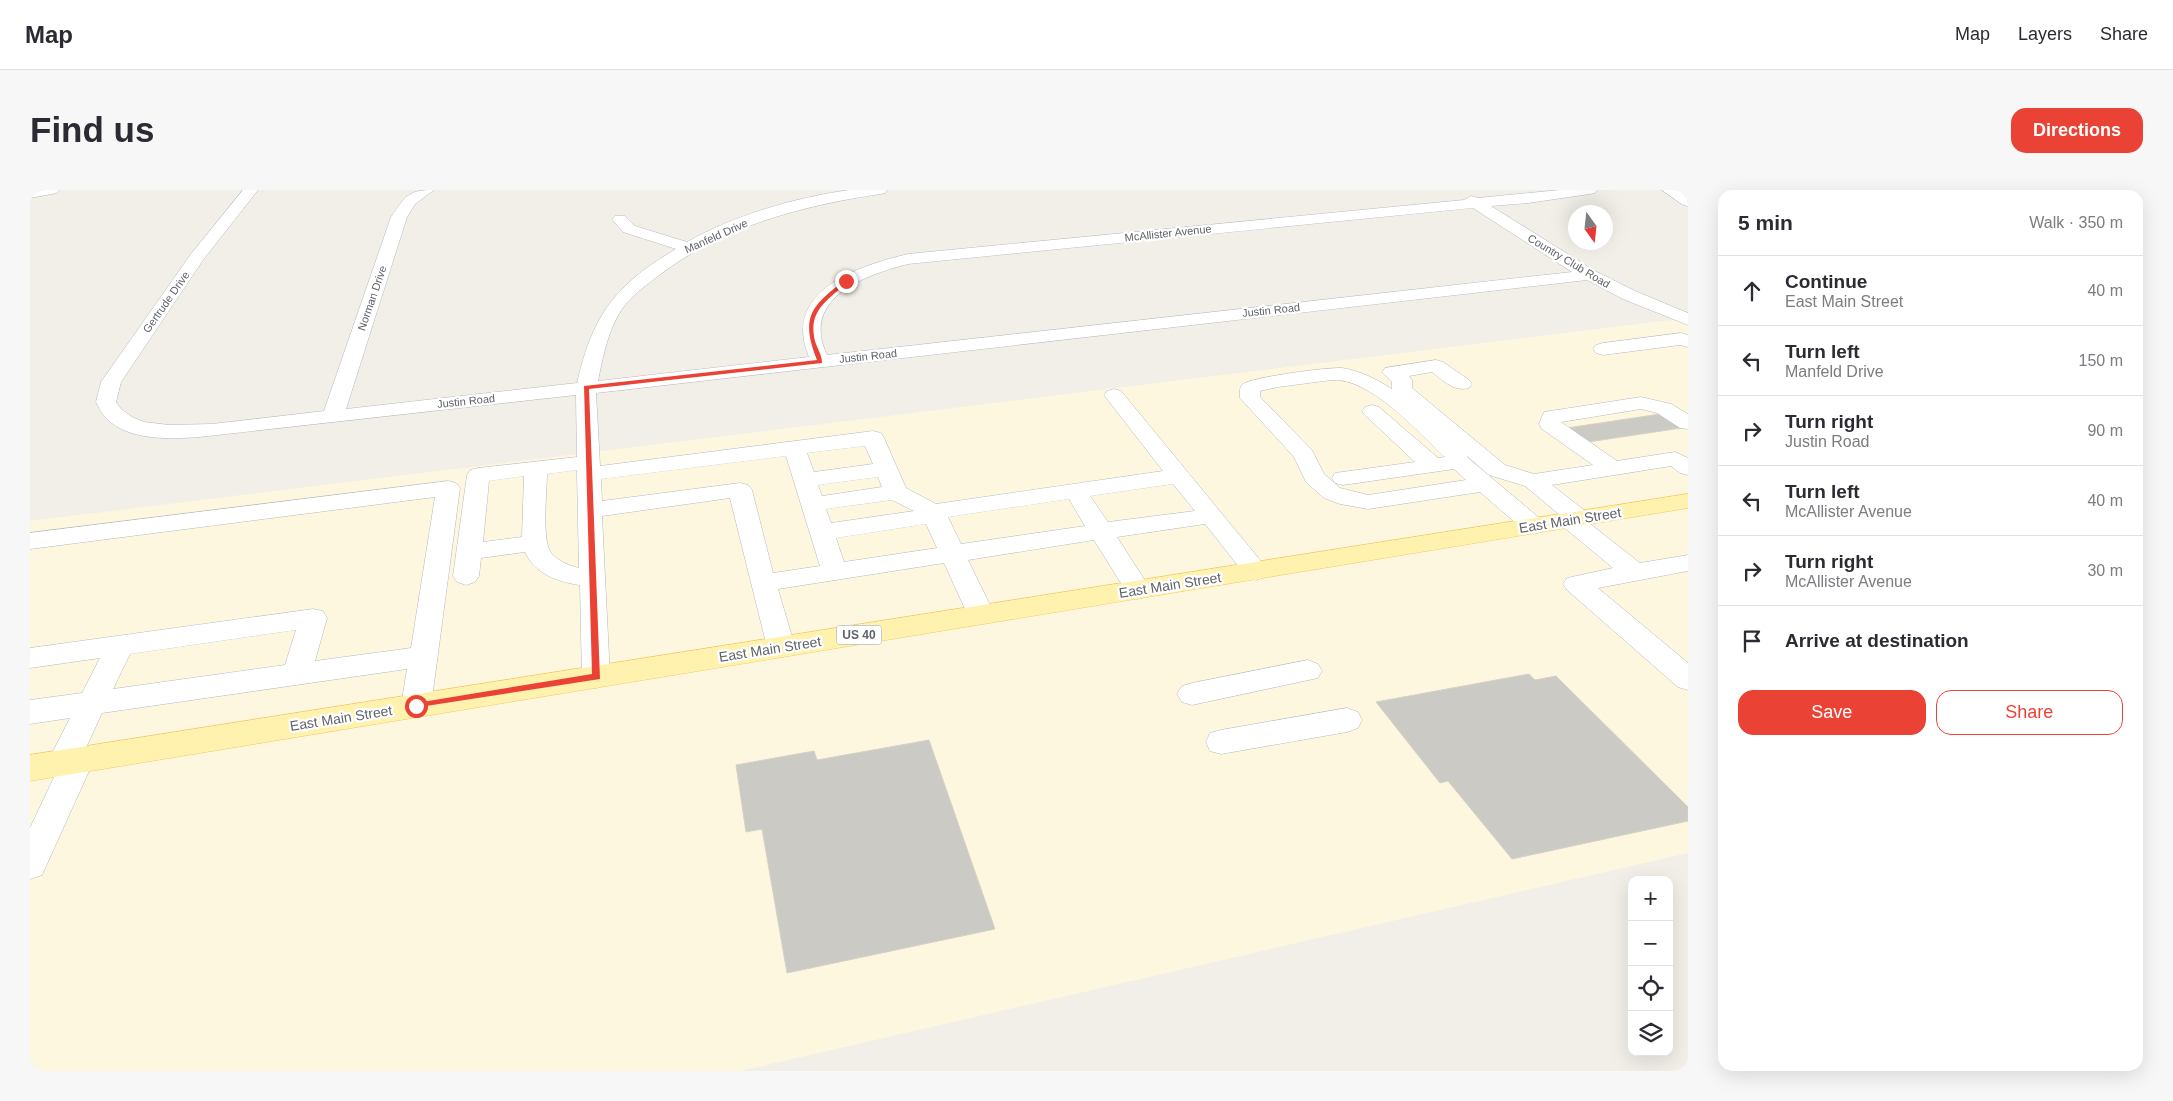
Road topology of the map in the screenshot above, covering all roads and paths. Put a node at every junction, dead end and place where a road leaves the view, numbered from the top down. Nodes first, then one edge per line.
1 (52, 190) edge
2 (250, 190) edge
3 (427, 190) edge
4 (880, 190) edge
5 (1456, 190) edge
6 (1590, 190) edge
7 (1669, 190) edge
8 (30, 194) edge
9 (1688, 202) edge
10 (1475, 203) junction
11 (620, 219) dead end
12 (687, 247) junction
13 (1589, 275) junction
14 (1688, 320) edge
15 (1688, 341) edge
16 (1603, 349) dead end
17 (820, 361) junction
18 (1462, 384) dead end
19 (586, 388) junction
20 (1114, 395) dead end
21 (1372, 411) dead end
22 (333, 416) junction
23 (120, 419) joint
24 (1688, 423) edge
25 (794, 449) junction
26 (1684, 461) edge
27 (1459, 462) junction
28 (1433, 466) junction
29 (536, 468) junction
30 (588, 468) junction
31 (886, 469) junction
32 (1612, 469) junction
33 (1179, 476) junction
34 (1343, 478) dead end
35 (805, 480) junction
36 (1533, 481) junction
37 (1486, 484) junction
38 (1075, 491) junction
39 (896, 492) junction
40 (1688, 501) edge
41 (813, 504) junction
42 (591, 510) junction
43 (933, 512) junction
44 (1211, 516) junction
45 (1575, 520) junction
46 (1534, 526) junction
47 (822, 532) junction
48 (1101, 532) junction
49 (30, 541) edge
50 (534, 543) junction
51 (953, 555) junction
52 (1688, 562) edge
53 (1256, 571) junction
54 (1635, 572) junction
55 (835, 573) junction
56 (593, 578) junction
57 (763, 584) junction
58 (1138, 590) junction
59 (980, 615) junction
60 (120, 645) junction
61 (781, 647) junction
62 (424, 656) junction
63 (30, 658) edge
64 (1308, 671) dead end
65 (297, 674) junction
66 (596, 677) junction
67 (1688, 679) edge
68 (1192, 694) dead end
69 (92, 702) junction
70 (416, 706) junction
71 (30, 712) edge
72 (1347, 720) dead end
73 (1221, 742) dead end
74 (70, 761) junction
75 (30, 768) edge
76 (30, 864) edge

1 - 8 street
2 - 23 street, Gertrude Drive
3 - 22 street, Norman Drive
4 - 12 street, Manfeld Drive
5 - 10 street, Country Club Road
6 - 10 street, McAllister Avenue
7 - 9 street
10 - 13 street, Country Club Road
10 - 17 street, McAllister Avenue
11 - 12 street
12 - 19 street, Manfeld Drive
13 - 14 street, Country Club Road
13 - 17 street, Justin Road
15 - 16 street
17 - 19 street, Justin Road
18 - 36 street
19 - 22 street, Justin Road
19 - 30 street, Manfeld Drive
20 - 33 street
21 - 28 street
22 - 23 street, Justin Road
24 - 32 street
25 - 30 street
25 - 31 street
25 - 35 street
26 - 32 street
27 - 28 street
27 - 37 street
27 - 37 street
28 - 34 street
29 - 30 street
29 - 50 street
29 - 50 street
30 - 42 street, Manfeld Drive
31 - 35 street
31 - 39 street
32 - 36 street
33 - 38 street
33 - 44 street
35 - 41 street
36 - 45 street
37 - 46 street
38 - 43 street
38 - 48 street
39 - 41 street
39 - 43 street
40 - 45 main road, East Main Street / US 40
41 - 47 street
42 - 56 street, Manfeld Drive
42 - 57 street
43 - 47 street
43 - 51 street
44 - 48 street
44 - 53 street
45 - 46 main road, East Main Street / US 40
45 - 54 street
46 - 53 main road, East Main Street / US 40
47 - 55 street
48 - 51 street
48 - 58 street
49 - 62 street
50 - 56 street
51 - 55 street
51 - 59 street
52 - 54 street
53 - 58 main road, East Main Street / US 40
54 - 67 street
55 - 57 street
56 - 66 street, Manfeld Drive
57 - 61 street
58 - 59 main road, East Main Street / US 40
59 - 61 main road, East Main Street / US 40
60 - 63 street
60 - 65 street
60 - 69 street
61 - 66 main road, East Main Street / US 40
62 - 65 street
62 - 70 street
64 - 68 street
65 - 69 street
66 - 70 main road, East Main Street / US 40
69 - 71 street
69 - 74 street
70 - 74 main road, East Main Street / US 40
72 - 73 street
74 - 75 main road, East Main Street / US 40
74 - 76 street

